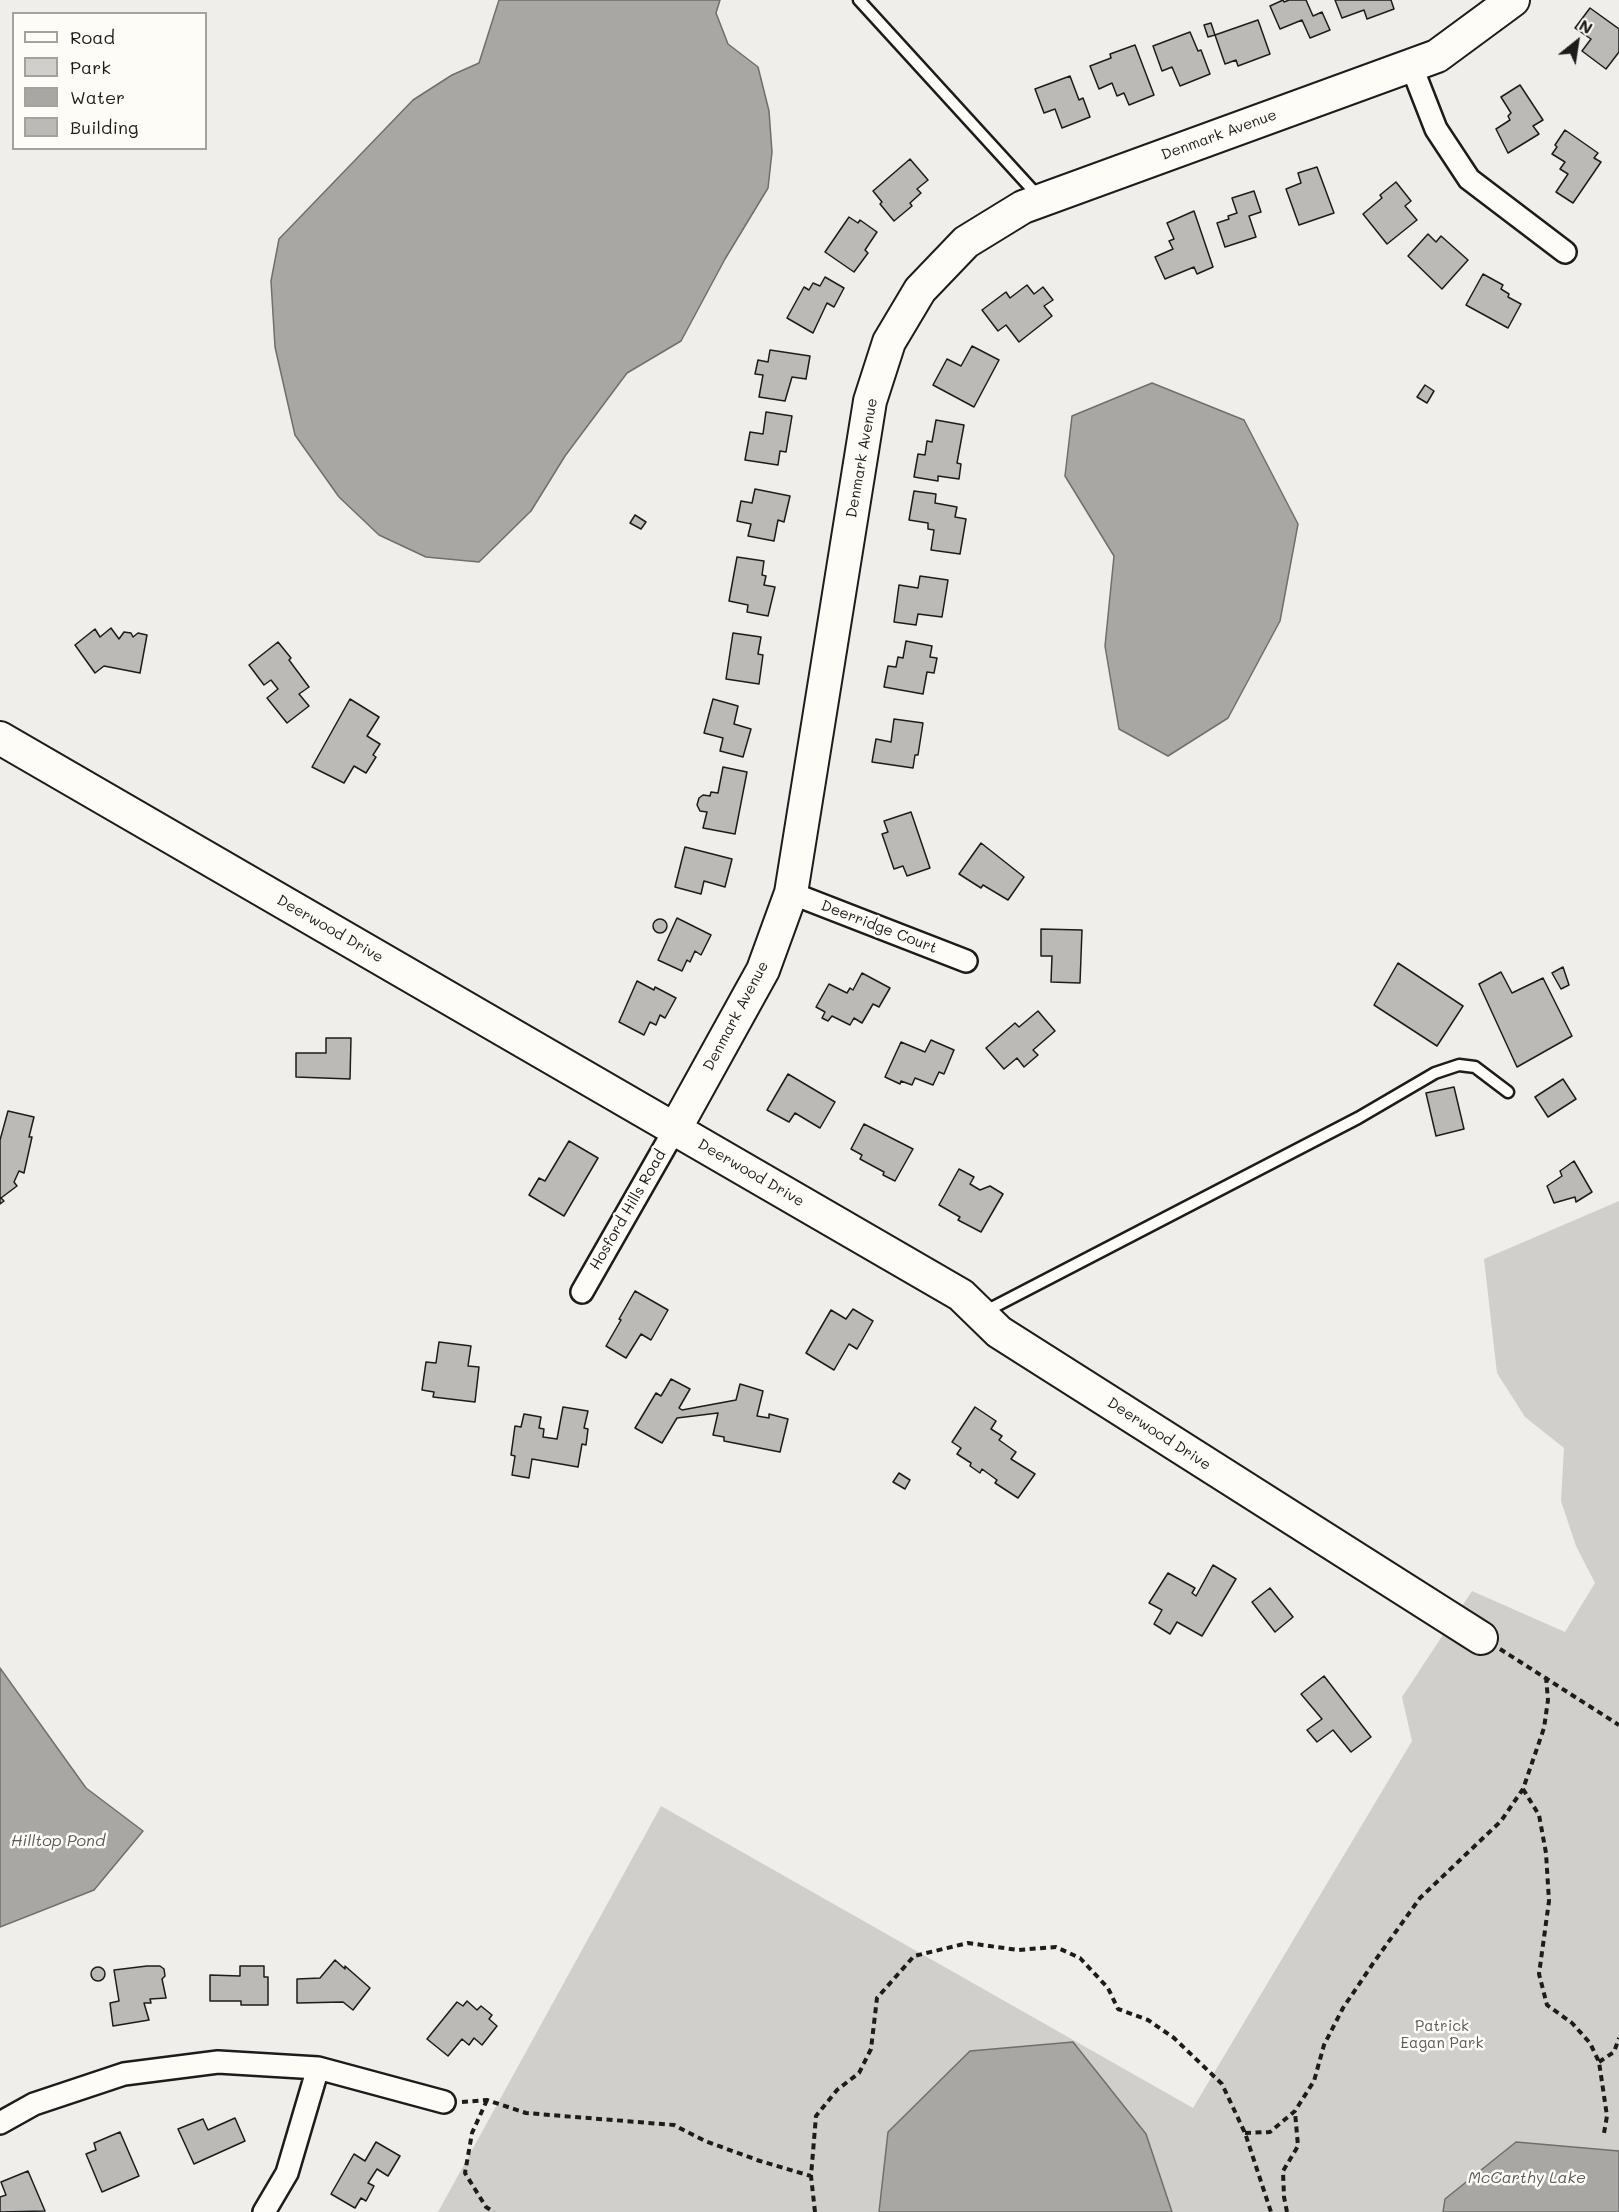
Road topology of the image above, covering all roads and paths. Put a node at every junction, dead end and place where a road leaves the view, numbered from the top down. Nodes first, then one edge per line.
1 (860, 0) edge
2 (1513, 0) edge
3 (1411, 65) junction
4 (1042, 200) junction
5 (1565, 252) dead end
6 (0, 738) edge
7 (791, 892) junction
8 (966, 961) dead end
9 (1508, 1092) dead end
10 (675, 1129) junction
11 (582, 1292) dead end
12 (980, 1314) junction
13 (1481, 1638) joint
14 (1546, 1677) junction
15 (1619, 1725) edge
16 (1523, 1789) junction
17 (1619, 2038) edge
18 (1599, 2062) junction
19 (318, 2068) junction
20 (487, 2100) junction
21 (444, 2102) joint
22 (1294, 2111) junction
23 (0, 2123) edge
24 (1245, 2133) junction
25 (1604, 2133) dead end
26 (811, 2176) junction
27 (264, 2212) edge
28 (494, 2212) edge
29 (815, 2212) edge
30 (1272, 2212) edge
31 (1287, 2212) edge

1 - 4 lane
2 - 3 street, Denmark Avenue
3 - 4 street, Denmark Avenue
3 - 5 street
4 - 7 street, Denmark Avenue
6 - 10 street, Deerwood Drive
7 - 8 street, Deerridge Court
7 - 10 street, Denmark Avenue
9 - 12 lane
10 - 11 street, Hosford Hills Road
10 - 12 street, Deerwood Drive
12 - 13 street, Deerwood Drive
13 - 14 path
14 - 15 path
14 - 16 path
16 - 18 path
16 - 22 path
17 - 18 path
18 - 25 path
19 - 21 street
19 - 23 street
19 - 27 street
20 - 21 path
20 - 26 path
20 - 28 path
22 - 24 path
22 - 31 path
24 - 26 path
24 - 30 path
26 - 29 path

